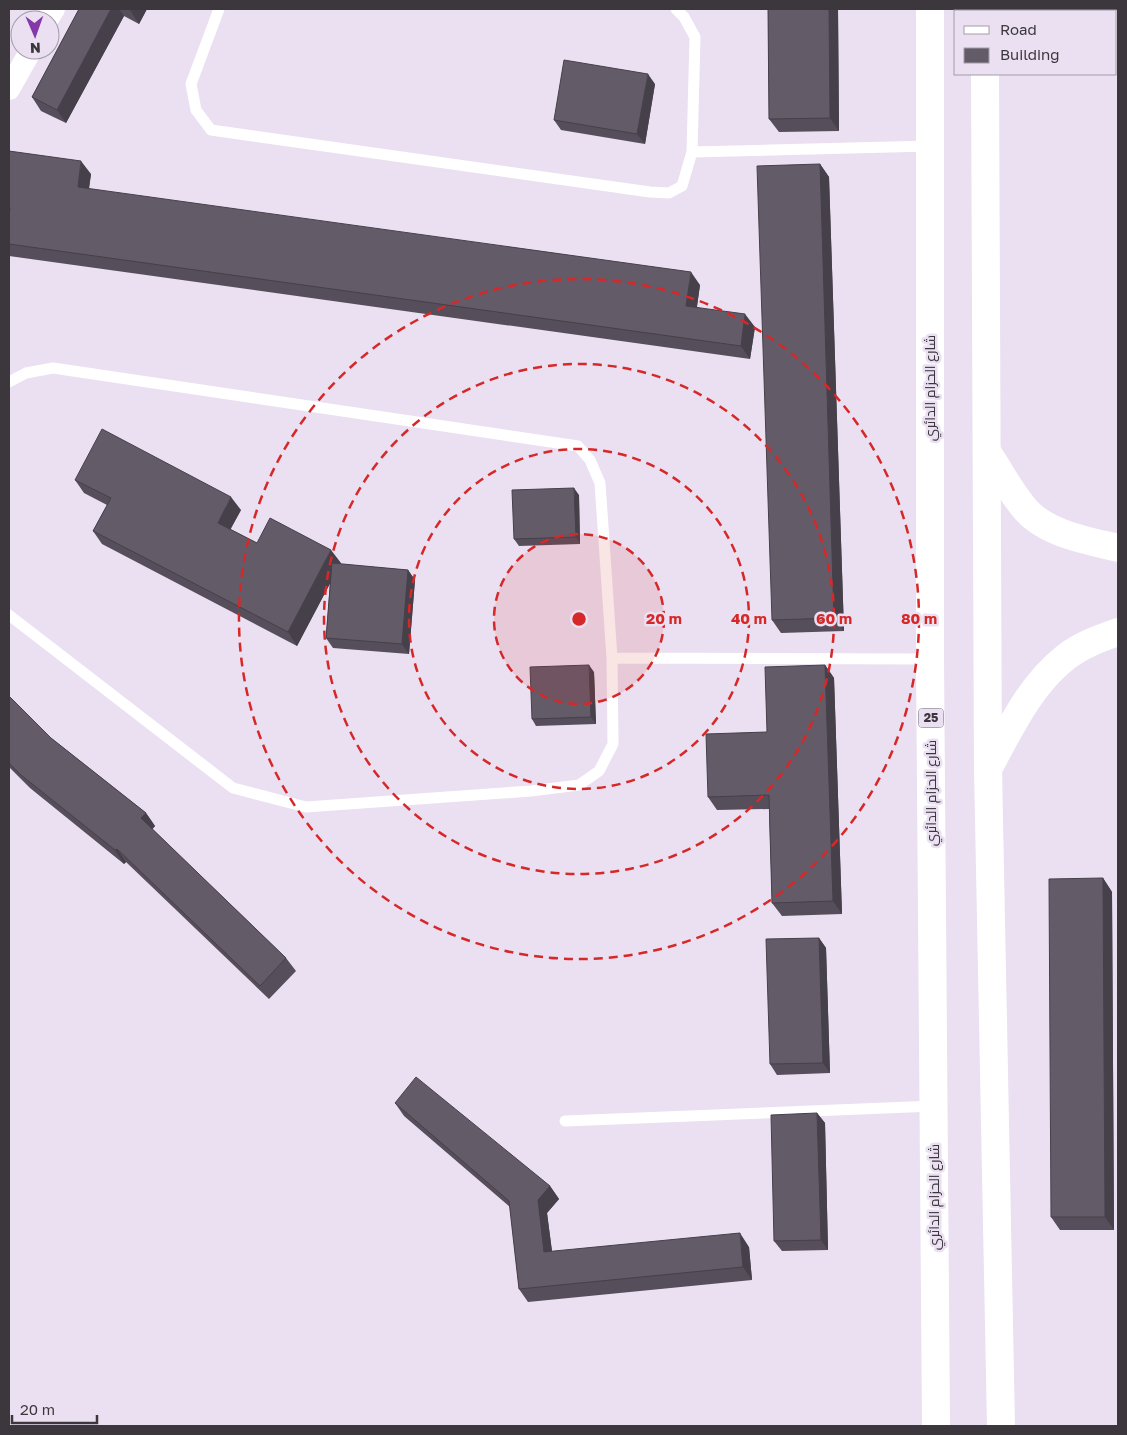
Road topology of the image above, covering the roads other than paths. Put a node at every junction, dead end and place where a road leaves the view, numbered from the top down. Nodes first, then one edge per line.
1 (219, 9) edge
2 (676, 9) edge
3 (930, 9) edge
4 (25, 60) edge
5 (984, 75) edge
6 (9, 89) edge
7 (930, 146) junction
8 (692, 152) junction
9 (9, 382) edge
10 (987, 452) junction
11 (1118, 548) edge
12 (9, 615) edge
13 (1118, 632) edge
14 (612, 658) junction
15 (930, 659) junction
16 (988, 769) junction
17 (934, 1106) junction
18 (565, 1121) dead end
19 (936, 1426) edge
20 (1001, 1426) edge

1 - 8 lane
2 - 8 lane
3 - 7 main road, شارع الحزام الدائري / 25
4 - 6 street
5 - 10 main road
7 - 8 lane
7 - 15 main road, شارع الحزام الدائري / 25
9 - 14 lane
10 - 11 main road
10 - 16 main road
12 - 14 lane
13 - 16 main road
14 - 15 lane
15 - 17 main road, شارع الحزام الدائري / 25
16 - 20 main road
17 - 18 lane
17 - 19 main road, شارع الحزام الدائري / 25

